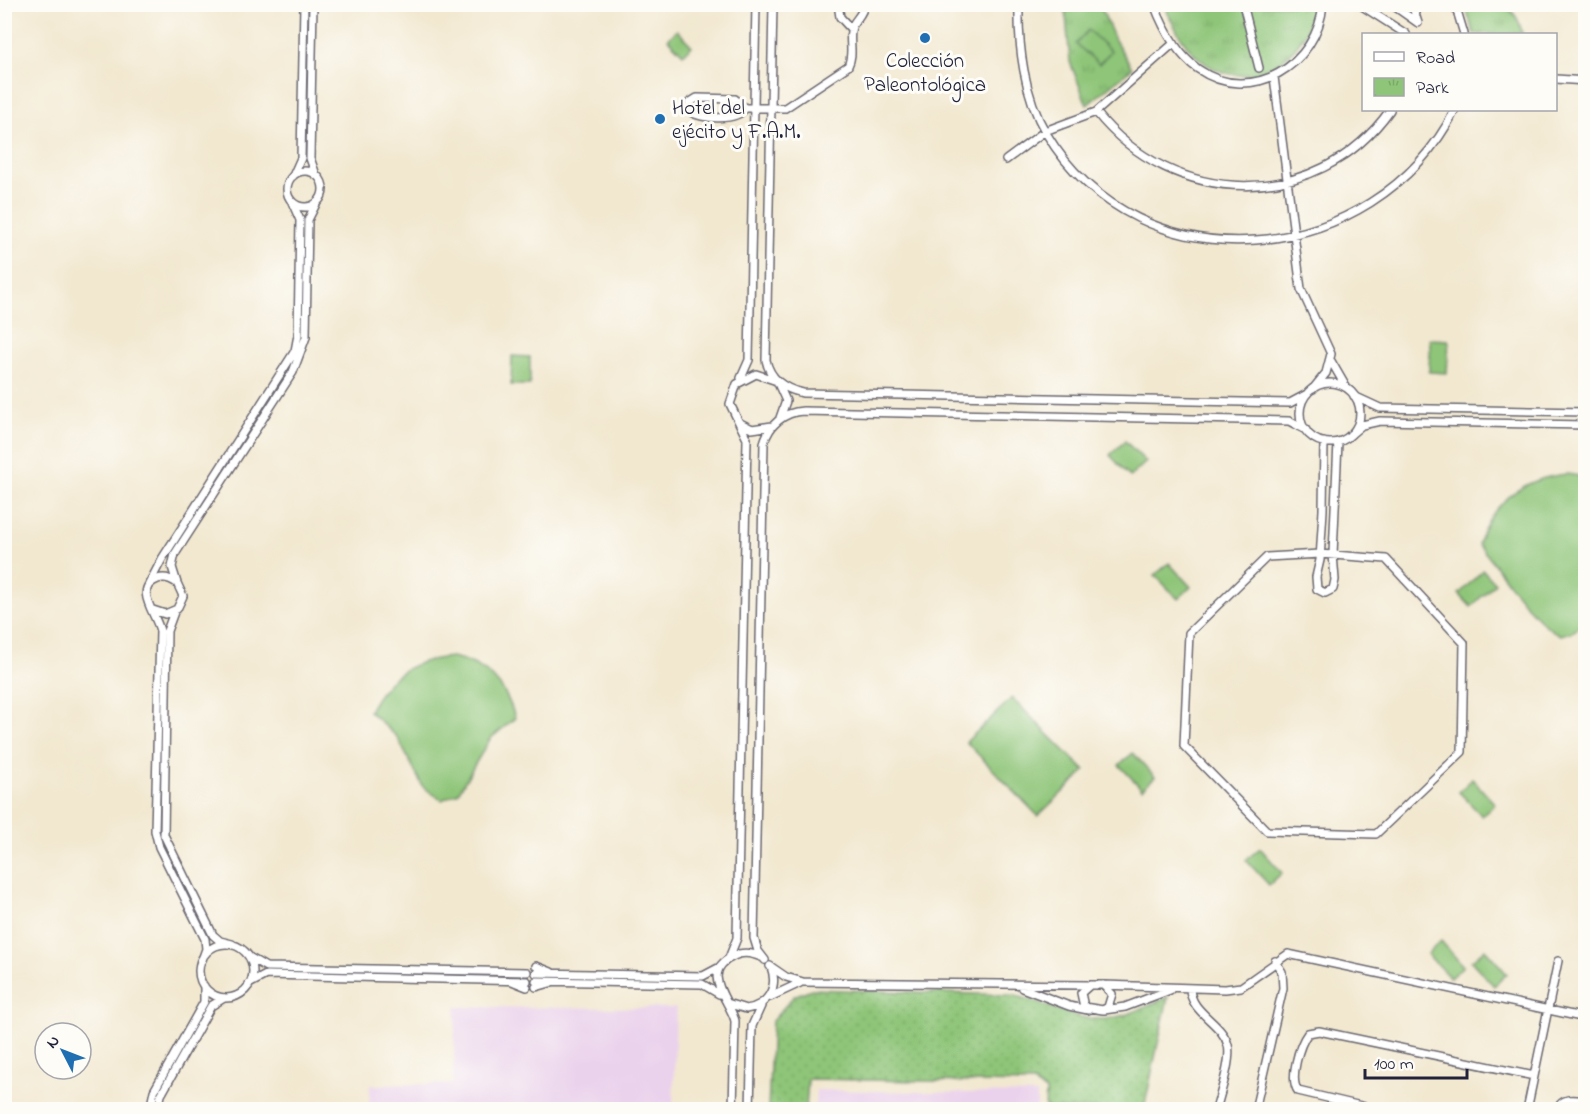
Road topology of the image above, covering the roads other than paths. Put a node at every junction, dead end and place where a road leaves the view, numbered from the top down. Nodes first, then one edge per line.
1 (304, 4) edge
2 (313, 4) edge
3 (756, 4) edge
4 (773, 4) edge
5 (838, 4) edge
6 (864, 4) edge
7 (1019, 4) edge
8 (1154, 4) edge
9 (1244, 4) edge
10 (1323, 4) edge
11 (1359, 4) edge
12 (1391, 4) edge
13 (1412, 4) edge
14 (1455, 4) edge
15 (1400, 11) junction
16 (851, 29) junction
17 (1404, 33) edge
18 (1464, 33) edge
19 (1174, 43) junction
20 (308, 46) junction
21 (1259, 68) dead end
22 (1274, 77) junction
23 (1557, 80) edge
24 (1586, 81) edge
25 (745, 108) junction
26 (754, 109) junction
27 (771, 109) junction
28 (1389, 111) edge
29 (1454, 111) edge
30 (1096, 112) junction
31 (1044, 131) junction
32 (1006, 160) dead end
33 (316, 175) junction
34 (293, 176) junction
35 (1287, 180) junction
36 (292, 202) junction
37 (316, 204) junction
38 (1294, 236) junction
39 (1331, 362) junction
40 (777, 381) junction
41 (736, 384) junction
42 (1310, 392) junction
43 (1352, 394) junction
44 (1586, 412) edge
45 (777, 422) junction
46 (740, 423) junction
47 (1586, 425) edge
48 (1306, 430) junction
49 (1350, 435) junction
50 (1324, 442) junction
51 (1338, 442) junction
52 (1323, 510) junction
53 (1335, 511) junction
54 (1320, 554) junction
55 (1333, 554) junction
56 (177, 583) junction
57 (148, 588) junction
58 (177, 609) junction
59 (153, 610) junction
60 (160, 817) junction
61 (232, 944) junction
62 (249, 957) junction
63 (202, 960) junction
64 (727, 961) junction
65 (1275, 961) junction
66 (1558, 961) dead end
67 (768, 963) junction
68 (536, 969) dead end
69 (510, 976) junction
70 (803, 982) junction
71 (249, 984) junction
72 (536, 984) dead end
73 (1004, 985) junction
74 (1090, 985) junction
75 (1103, 985) junction
76 (204, 986) junction
77 (1186, 988) junction
78 (227, 997) junction
79 (725, 1000) junction
80 (766, 1000) junction
81 (1090, 1010) junction
82 (1102, 1010) junction
83 (1548, 1010) junction
84 (1586, 1018) edge
85 (1534, 1076) junction
86 (1586, 1101) edge
87 (150, 1110) edge
88 (158, 1110) edge
89 (733, 1110) edge
90 (750, 1110) edge
91 (1216, 1110) edge
92 (1255, 1110) edge
93 (1378, 1110) edge
94 (1527, 1110) edge
95 (1556, 1110) edge

1 - 20 street
2 - 20 street
3 - 26 street
4 - 27 street
5 - 16 street
6 - 16 street
7 - 31 street
8 - 19 street
9 - 21 street
10 - 22 street
11 - 17 street
12 - 15 street
13 - 15 street
13 - 15 street
14 - 18 street
16 - 27 street
19 - 22 street
19 - 30 street
20 - 33 street
20 - 34 street
22 - 35 street
23 - 24 street
25 - 25 street
25 - 26 street
26 - 27 street
26 - 41 street
27 - 40 street
28 - 35 street
29 - 38 street
30 - 31 street
30 - 35 street
31 - 32 street
31 - 38 street
33 - 34 street
33 - 37 street
34 - 36 street
35 - 38 street
36 - 37 street
36 - 57 street
37 - 56 street
38 - 39 street
39 - 42 street
39 - 43 street
40 - 41 street
40 - 42 street
40 - 45 street
41 - 46 street
42 - 43 street
42 - 48 street
43 - 44 street
43 - 49 street
45 - 46 street
45 - 48 street
45 - 67 street
46 - 64 street
47 - 49 street
48 - 50 street
49 - 51 street
50 - 51 street
50 - 52 street
51 - 53 street
52 - 53 street
52 - 54 street
53 - 55 street
54 - 55 street
54 - 55 street
54 - 55 street
56 - 57 street
56 - 58 street
57 - 59 street
58 - 59 street
58 - 60 street
59 - 60 street
60 - 61 street
60 - 63 street
61 - 62 street
61 - 63 street
62 - 69 street
62 - 71 street
63 - 76 street
64 - 67 street
64 - 68 street
64 - 79 street
65 - 77 street
65 - 83 street
65 - 92 street
66 - 83 street
67 - 70 street
67 - 80 street
69 - 69 street
69 - 71 street
70 - 73 street
70 - 80 street
71 - 78 street
72 - 79 street
73 - 74 street
73 - 81 street
74 - 75 street
74 - 81 street
75 - 77 street
75 - 82 street
76 - 78 street
76 - 87 street
77 - 82 street
77 - 91 street
78 - 88 street
79 - 80 street
79 - 89 street
80 - 90 street
81 - 82 street
83 - 84 street
83 - 85 street
85 - 93 street
85 - 94 street
86 - 95 street

